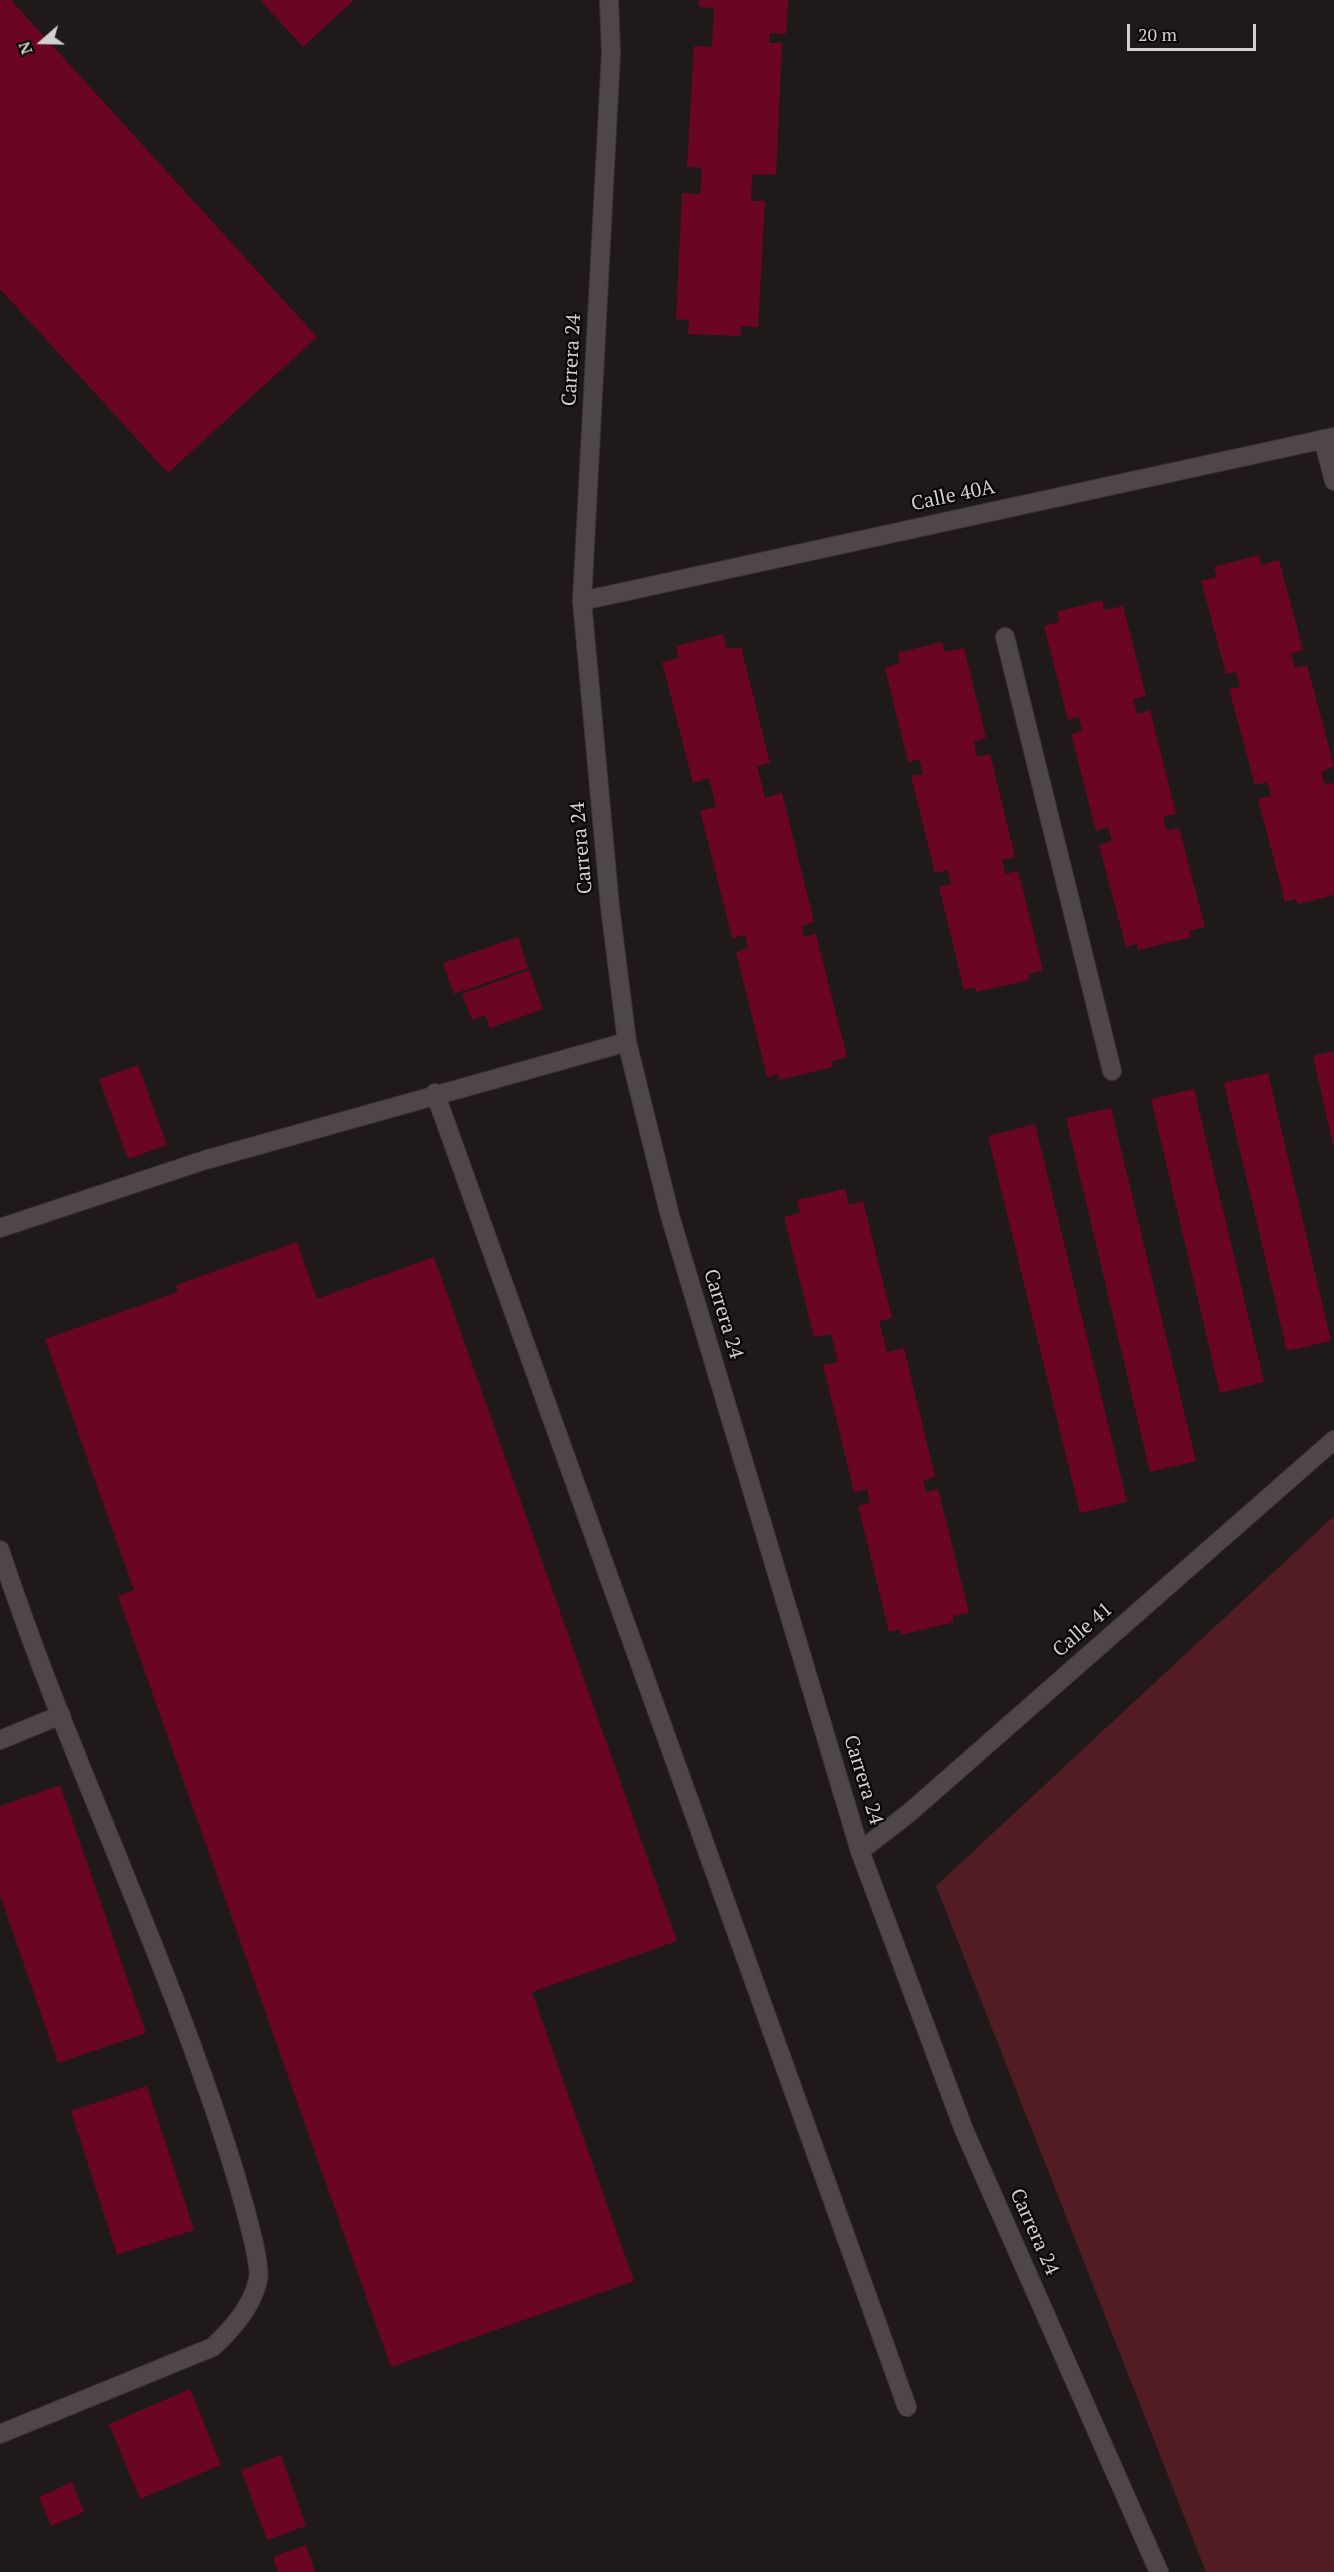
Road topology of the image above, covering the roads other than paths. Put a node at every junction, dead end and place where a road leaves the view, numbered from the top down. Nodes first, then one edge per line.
1 (609, 0) edge
2 (1329, 438) edge
3 (1334, 481) edge
4 (582, 601) junction
5 (1005, 637) dead end
6 (627, 1042) junction
7 (1112, 1071) dead end
8 (435, 1093) junction
9 (0, 1228) edge
10 (1334, 1440) edge
11 (0, 1550) edge
12 (61, 1715) junction
13 (0, 1740) edge
14 (860, 1851) junction
15 (907, 2407) dead end
16 (0, 2434) edge
17 (1159, 2572) edge

1 - 4 street, Carrera 24
2 - 3 street
2 - 4 street, Calle 40A
4 - 6 street, Carrera 24
5 - 7 street
6 - 8 street
6 - 14 street, Carrera 24
8 - 9 street
8 - 15 street
10 - 14 street, Calle 41
11 - 12 street
12 - 13 street
12 - 16 street
14 - 17 street, Carrera 24

